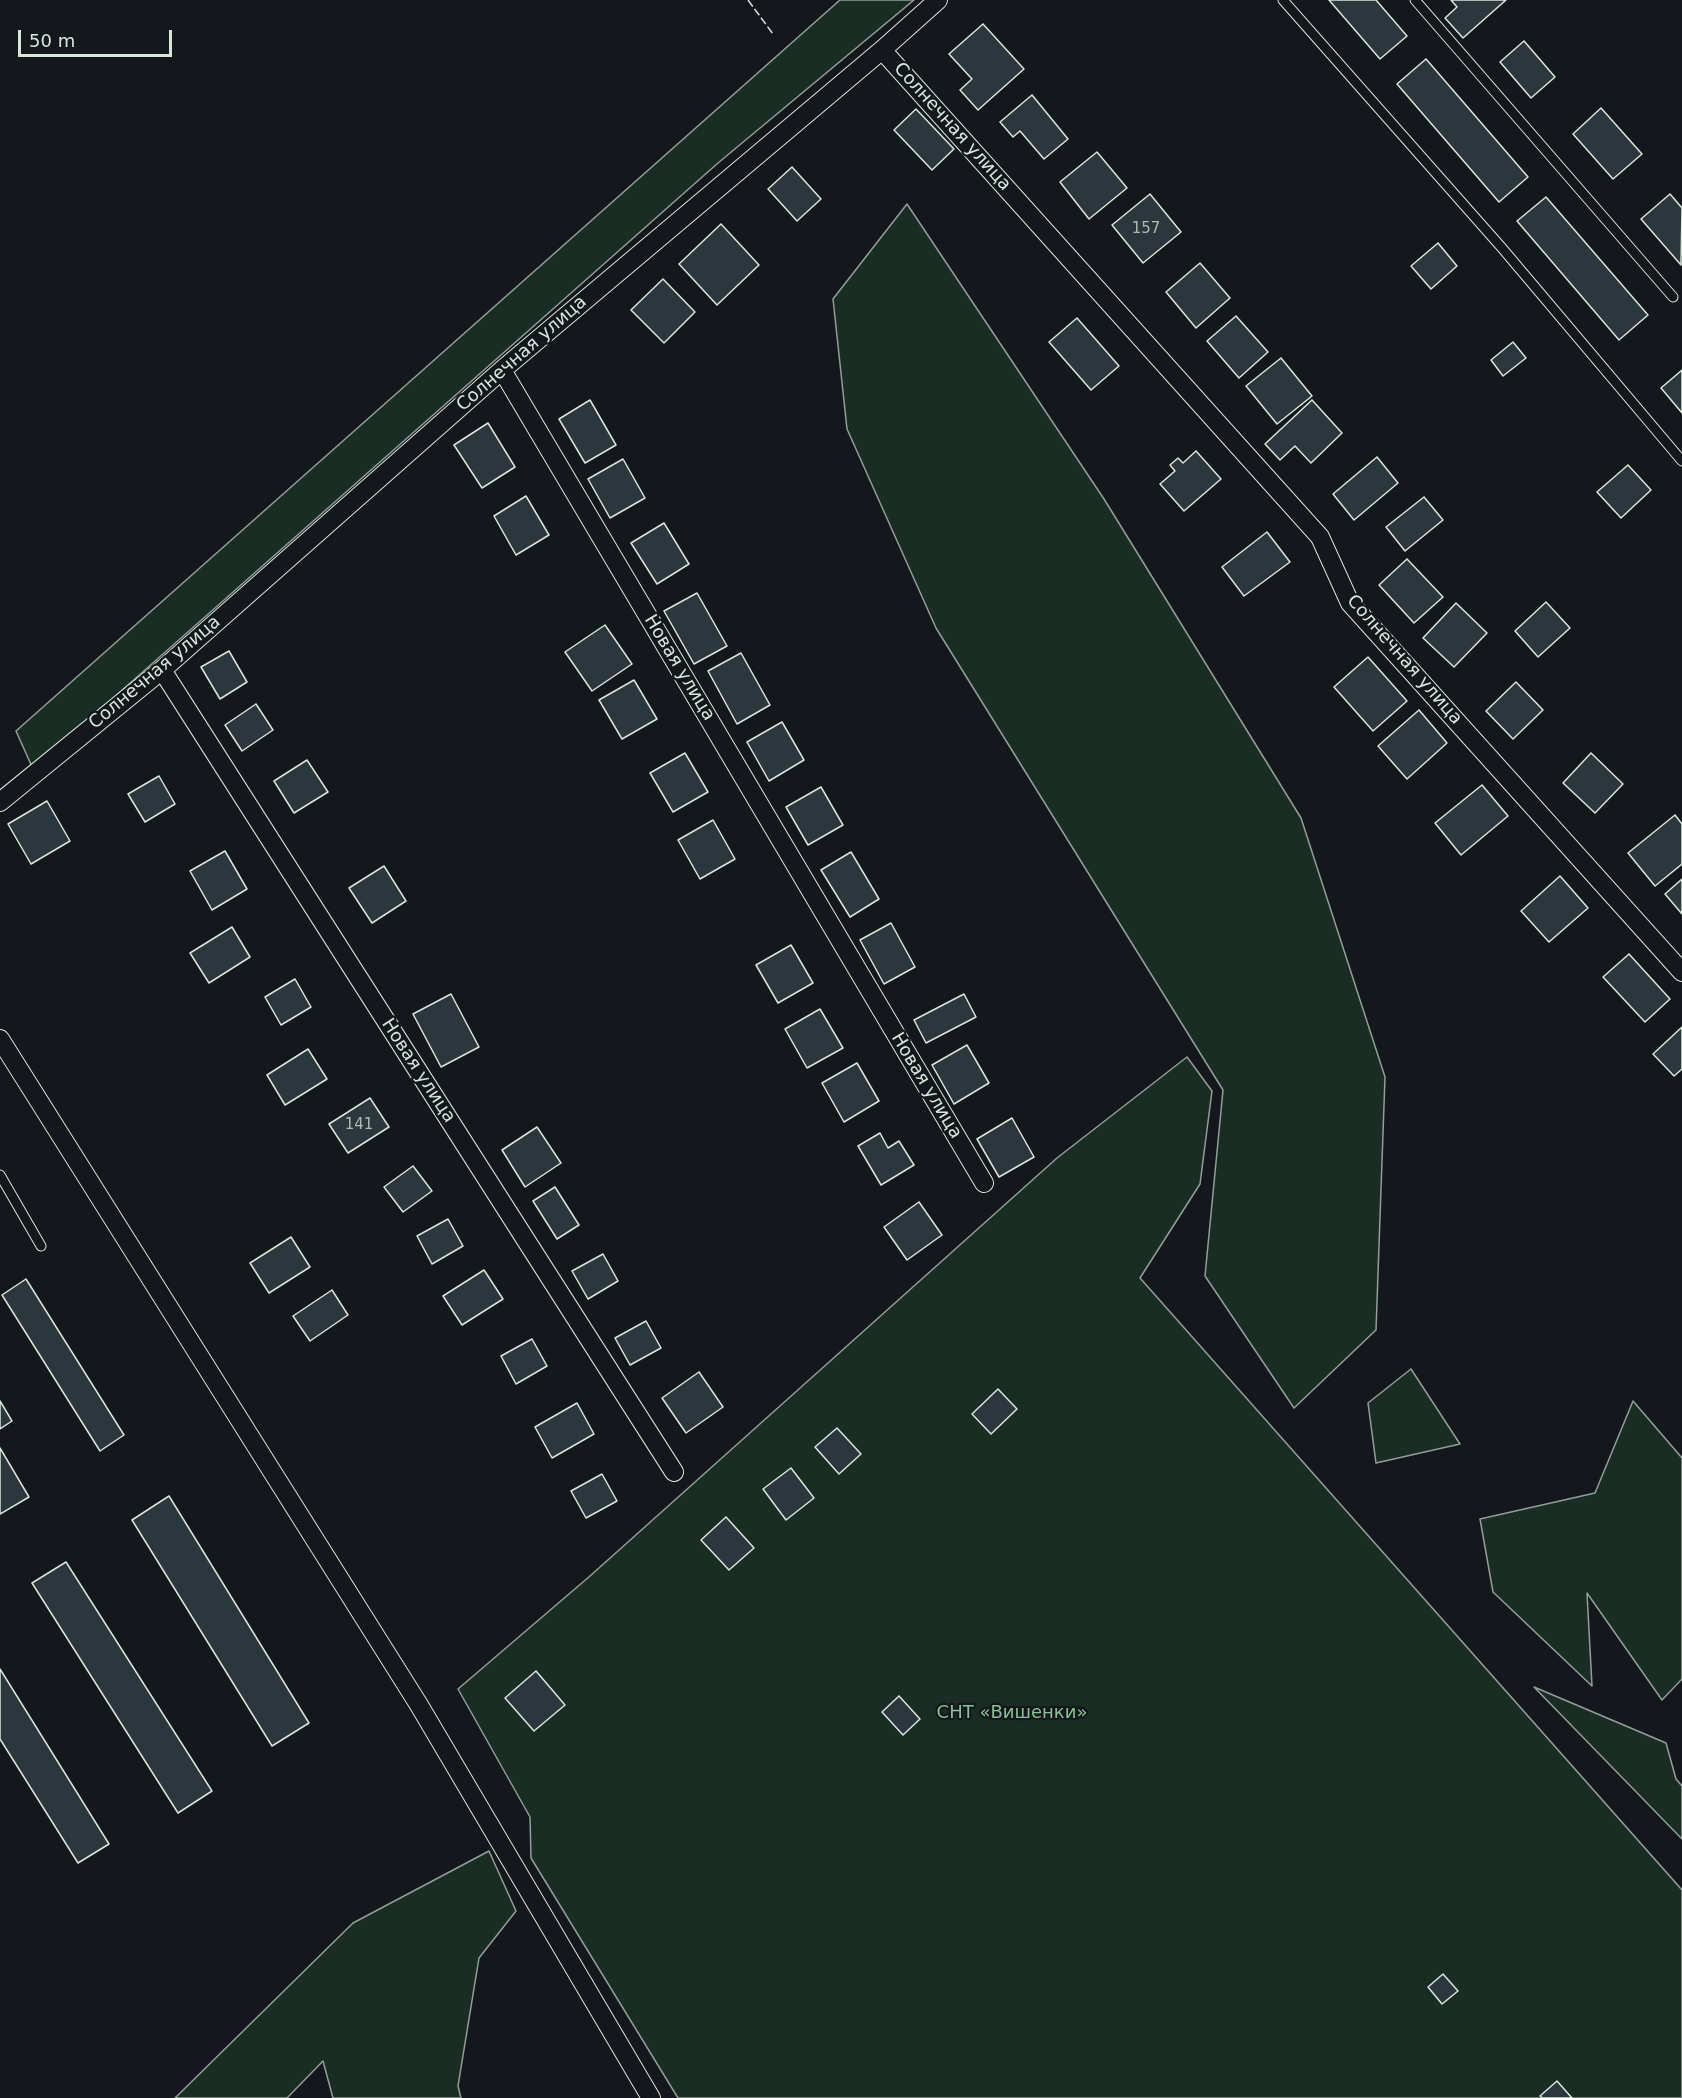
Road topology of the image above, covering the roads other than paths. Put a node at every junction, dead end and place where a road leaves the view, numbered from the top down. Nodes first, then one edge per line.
1 (938, 0) edge
2 (1283, 0) edge
3 (1415, 0) edge
4 (882, 50) junction
5 (1673, 297) dead end
6 (502, 370) junction
7 (1682, 461) edge
8 (162, 670) junction
9 (0, 802) edge
10 (1682, 972) edge
11 (0, 1039) edge
12 (0, 1175) edge
13 (984, 1183) dead end
14 (41, 1246) dead end
15 (674, 1472) dead end
16 (651, 2098) edge

1 - 4 street
2 - 7 lane
3 - 5 lane
4 - 6 street, Солнечная улица
4 - 10 street, Солнечная улица
6 - 8 street, Солнечная улица
6 - 13 street, Новая улица
8 - 9 street, Солнечная улица
8 - 15 street, Новая улица
11 - 16 street
12 - 14 lane

